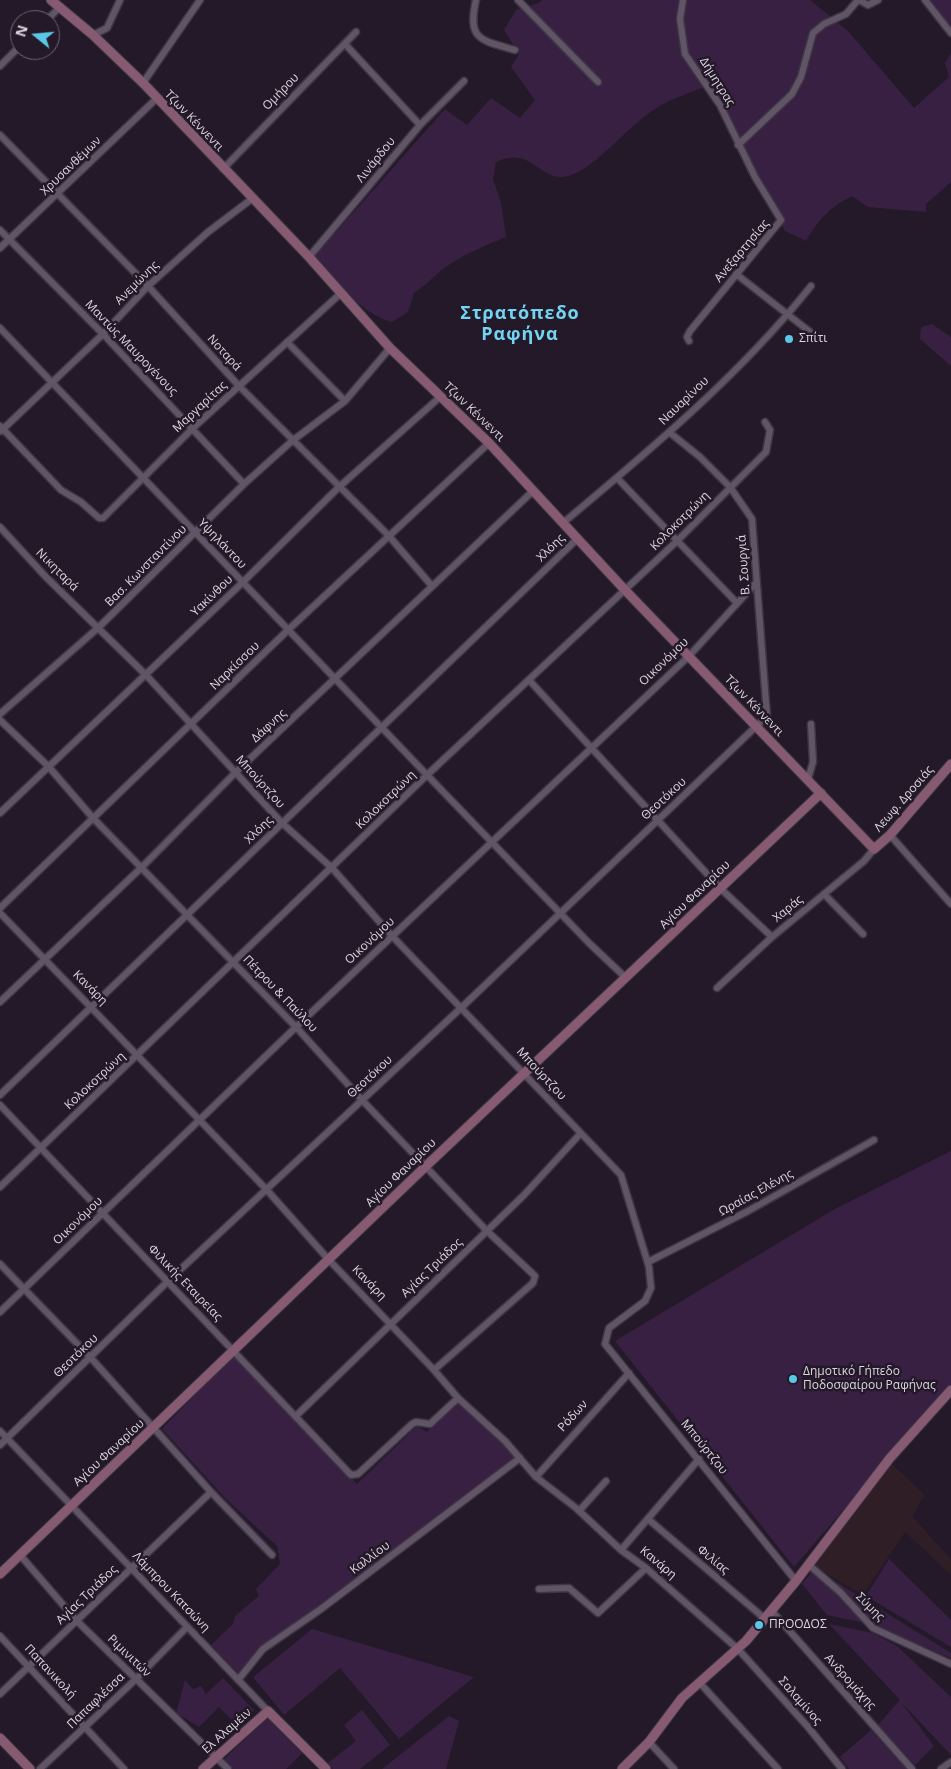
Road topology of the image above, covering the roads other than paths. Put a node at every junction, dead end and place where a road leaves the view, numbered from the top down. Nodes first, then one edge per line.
1 (51, 0) edge
2 (120, 0) edge
3 (200, 0) edge
4 (476, 0) edge
5 (518, 0) edge
6 (683, 0) edge
7 (858, 0) edge
8 (878, 0) edge
9 (925, 0) edge
10 (60, 7) junction
11 (57, 10) edge
12 (356, 32) dead end
13 (951, 33) edge
14 (93, 35) junction
15 (346, 44) junction
16 (515, 50) dead end
17 (10, 56) edge
18 (0, 66) edge
19 (464, 80) dead end
20 (598, 82) dead end
21 (143, 84) junction
22 (156, 99) junction
23 (420, 125) junction
24 (0, 134) edge
25 (738, 145) junction
26 (223, 169) junction
27 (58, 195) junction
28 (253, 198) junction
29 (0, 230) edge
30 (9, 239) junction
31 (0, 248) edge
32 (309, 257) junction
33 (736, 274) junction
34 (148, 286) junction
35 (811, 286) dead end
36 (340, 294) junction
37 (789, 314) junction
38 (0, 328) edge
39 (103, 334) junction
40 (814, 335) dead end
41 (688, 341) dead end
42 (287, 342) junction
43 (390, 348) junction
44 (52, 383) junction
45 (239, 386) junction
46 (440, 397) junction
47 (345, 401) junction
48 (764, 422) dead end
49 (1, 429) edge
50 (192, 429) junction
51 (669, 432) junction
52 (292, 441) junction
53 (489, 443) junction
54 (144, 478) junction
55 (617, 478) junction
56 (244, 484) junction
57 (339, 487) junction
58 (730, 487) junction
59 (534, 490) junction
60 (563, 523) junction
61 (0, 527) edge
62 (195, 532) junction
63 (388, 536) junction
64 (577, 539) junction
65 (676, 542) junction
66 (243, 582) junction
67 (755, 584) junction
68 (432, 586) junction
69 (624, 589) junction
70 (737, 603) junction
71 (99, 627) junction
72 (288, 630) junction
73 (689, 656) junction
74 (146, 675) junction
75 (335, 680) junction
76 (529, 680) junction
77 (0, 714) edge
78 (0, 720) edge
79 (192, 723) junction
80 (811, 724) dead end
81 (757, 727) junction
82 (381, 728) junction
83 (591, 748) junction
84 (951, 764) edge
85 (48, 766) junction
86 (236, 772) junction
87 (427, 776) junction
88 (808, 779) junction
89 (821, 793) junction
90 (0, 813) edge
91 (94, 818) junction
92 (657, 821) junction
93 (282, 823) junction
94 (890, 836) junction
95 (491, 842) junction
96 (874, 849) junction
97 (142, 867) junction
98 (332, 868) junction
99 (720, 888) junction
100 (824, 894) junction
101 (951, 904) edge
102 (0, 908) edge
103 (561, 912) junction
104 (0, 914) edge
105 (187, 915) junction
106 (863, 934) dead end
107 (392, 936) junction
108 (772, 937) junction
109 (43, 960) junction
110 (235, 963) junction
111 (626, 978) junction
112 (718, 988) dead end
113 (0, 1002) edge
114 (92, 1007) junction
115 (462, 1007) junction
116 (296, 1027) junction
117 (138, 1056) junction
118 (526, 1074) junction
119 (0, 1095) edge
120 (362, 1100) junction
121 (0, 1105) edge
122 (199, 1120) junction
123 (580, 1134) junction
124 (874, 1140) dead end
125 (40, 1148) junction
126 (425, 1167) junction
127 (0, 1187) edge
128 (266, 1189) junction
129 (103, 1212) junction
130 (486, 1231) junction
131 (329, 1260) junction
132 (648, 1262) junction
133 (0, 1264) edge
134 (166, 1282) junction
135 (24, 1290) junction
136 (0, 1312) edge
137 (390, 1324) junction
138 (235, 1350) junction
139 (91, 1358) junction
140 (434, 1370) junction
141 (629, 1373) junction
142 (950, 1393) edge
143 (458, 1398) junction
144 (296, 1415) junction
145 (155, 1427) junction
146 (0, 1431) edge
147 (7, 1439) junction
148 (0, 1445) edge
149 (520, 1458) junction
150 (699, 1458) junction
151 (536, 1477) junction
152 (606, 1481) dead end
153 (211, 1492) junction
154 (71, 1506) junction
155 (579, 1511) junction
156 (648, 1519) junction
157 (621, 1550) junction
158 (20, 1555) junction
159 (272, 1555) dead end
160 (809, 1565) junction
161 (131, 1568) junction
162 (646, 1568) junction
163 (0, 1574) edge
164 (796, 1581) junction
165 (539, 1590) dead end
166 (771, 1610) junction
167 (764, 1618) junction
168 (77, 1621) junction
169 (187, 1627) junction
170 (0, 1636) edge
171 (738, 1649) junction
172 (951, 1664) edge
173 (29, 1665) junction
174 (136, 1679) junction
175 (238, 1680) junction
176 (699, 1682) junction
177 (0, 1694) edge
178 (268, 1711) junction
179 (85, 1728) junction
180 (0, 1738) edge
181 (649, 1742) junction
182 (217, 1756) junction
183 (951, 1762) edge
184 (30, 1769) edge
185 (40, 1769) edge
186 (124, 1769) edge
187 (203, 1769) edge
188 (228, 1769) edge
189 (326, 1769) edge
190 (622, 1769) edge
191 (674, 1769) edge
192 (778, 1769) edge
193 (842, 1769) edge
194 (912, 1769) edge
195 (941, 1769) edge

1 - 10 street, Τζων Κέννεντι
2 - 14 street
3 - 21 street
4 - 16 street
5 - 20 street
6 - 25 street, Δήμητρας
7 - 8 street
7 - 25 street
9 - 13 street
10 - 11 street
10 - 14 street, Τζων Κέννεντι
12 - 15 street, Ομήρου
14 - 21 street, Τζων Κέννεντι
15 - 23 street
15 - 26 street, Ομήρου
17 - 18 street
19 - 23 street, Λινάρδου
21 - 22 street, Τζων Κέννεντι
22 - 26 street, Τζων Κέννεντι
22 - 27 street, Χρυσανθέμων
23 - 32 street, Λινάρδου
24 - 27 street, Νοταρά
25 - 33 street, Ανεξαρτησίας
26 - 28 street, Τζων Κέννεντι
27 - 30 street, Χρυσανθέμων
27 - 34 street, Νοταρά
28 - 32 street, Τζων Κέννεντι
28 - 34 street, Ανεμώνης
29 - 30 street, Μαντώς Μαυρογένους
30 - 31 street, Χρυσανθέμων
30 - 39 street, Μαντώς Μαυρογένους
32 - 36 street, Τζων Κέννεντι
33 - 37 street
33 - 41 street, Ανεξαρτησίας
34 - 39 street, Ανεμώνης
34 - 45 street, Νοταρά
35 - 37 street, Ναυαρίνου
36 - 42 street, Μαργαρίτας
36 - 43 street, Τζων Κέννεντι
37 - 40 street
37 - 51 street, Ναυαρίνου
38 - 44 street, Υψηλάντου
39 - 44 street, Ανεμώνης
39 - 50 street, Μαντώς Μαυρογένους
42 - 45 street, Μαργαρίτας
42 - 47 street
43 - 46 street, Τζων Κέννεντι
43 - 47 street, Βασ. Κωνσταντίνου
44 - 49 street, Ανεμώνης
44 - 54 street, Υψηλάντου
45 - 50 street, Μαργαρίτας
45 - 52 street, Νοταρά
46 - 53 street, Τζων Κέννεντι
46 - 57 street, Υακίνθου
47 - 52 street, Βασ. Κωνσταντίνου
48 - 58 street, Κολοκοτρώνη
49 - 54 street, Μαργαρίτας
50 - 54 street, Μαργαρίτας
50 - 56 street, Μαντώς Μαυρογένους
51 - 55 street, Ναυαρίνου
51 - 58 street, Β. Σουργιά
52 - 56 street, Βασ. Κωνσταντίνου
52 - 57 street, Νοταρά
53 - 59 street, Τζων Κέννεντι
53 - 63 street, Ναρκίσσου
54 - 62 street, Υψηλάντου
55 - 60 street, Ναυαρίνου
55 - 65 street
56 - 62 street, Βασ. Κωνσταντίνου
57 - 63 street, Νοταρά
57 - 66 street, Υακίνθου
58 - 65 street, Κολοκοτρώνη
58 - 67 street, Β. Σουργιά
59 - 60 street, Τζων Κέννεντι
59 - 68 street, Δάφνης
60 - 64 street, Τζων Κέννεντι
61 - 71 street, Νικηταρά
62 - 66 street, Υψηλάντου
62 - 71 street, Βασ. Κωνσταντίνου
63 - 68 street, Νοταρά
63 - 72 street, Ναρκίσσου
64 - 69 street, Τζων Κέννεντι
64 - 82 street, Χλόης
65 - 69 street, Κολοκοτρώνη
65 - 70 street
66 - 72 street, Υψηλάντου
66 - 74 street, Υακίνθου
67 - 70 street, Οικονόμου
67 - 81 street, Β. Σουργιά
68 - 75 street, Δάφνης
69 - 73 street, Τζων Κέννεντι
69 - 76 street, Κολοκοτρώνη
70 - 73 street, Οικονόμου
71 - 74 street, Μπούρτζου
71 - 77 street, Βασ. Κωνσταντίνου
72 - 75 street, Υψηλάντου
72 - 79 street, Ναρκίσσου
73 - 81 street, Τζων Κέννεντι
73 - 83 street, Οικονόμου
74 - 79 street, Μπούρτζου
74 - 85 street, Υακίνθου
75 - 82 street, Υψηλάντου
75 - 86 street, Δάφνης
76 - 83 street
76 - 87 street, Κολοκοτρώνη
78 - 85 street, Πέτρου & Παύλου
79 - 86 street, Μπούρτζου
79 - 91 street, Ναρκίσσου
80 - 88 street
81 - 88 street, Τζων Κέννεντι
81 - 92 street, Θεοτόκου
82 - 87 street, Υψηλάντου
82 - 93 street, Χλόης
83 - 92 street
83 - 95 street, Οικονόμου
84 - 94 street, Λεωφ. Δροσιάς
85 - 90 street, Υακίνθου
85 - 91 street, Πέτρου & Παύλου
86 - 93 street, Μπούρτζου
86 - 97 street, Δάφνης
87 - 95 street, Υψηλάντου
87 - 98 street, Κολοκοτρώνη
88 - 89 street, Τζων Κέννεντι
89 - 96 street, Τζων Κέννεντι
89 - 99 street, Αγίου Φαναρίου
91 - 97 street, Πέτρου & Παύλου
91 - 102 street, Ναρκίσσου
92 - 99 street
92 - 103 street, Θεοτόκου
93 - 98 street, Μπούρτζου
93 - 105 street, Χλόης
94 - 96 street, Λεωφ. Δροσιάς
94 - 101 street
95 - 103 street, Υψηλάντου
95 - 107 street, Οικονόμου
96 - 100 street, Χαράς
97 - 105 street, Πέτρου & Παύλου
97 - 109 street, Δάφνης
98 - 107 street, Μπούρτζου
98 - 110 street, Κολοκοτρώνη
99 - 108 street
99 - 111 street, Αγίου Φαναρίου
100 - 106 street
100 - 108 street, Χαράς
103 - 111 street, Υψηλάντου
103 - 115 street, Θεοτόκου
104 - 109 street, Κανάρη
105 - 110 street, Πέτρου & Παύλου
105 - 114 street, Χλόης
107 - 115 street, Μπούρτζου
107 - 116 street, Οικονόμου
108 - 112 street, Χαράς
109 - 113 street, Δάφνης
109 - 114 street, Κανάρη
110 - 116 street, Πέτρου & Παύλου
110 - 117 street, Κολοκοτρώνη
111 - 118 street, Αγίου Φαναρίου
114 - 117 street, Κανάρη
114 - 119 street, Χλόης
115 - 118 street, Μπούρτζου
115 - 120 street, Θεοτόκου
116 - 120 street, Πέτρου & Παύλου
116 - 122 street, Οικονόμου
117 - 122 street, Κανάρη
117 - 125 street, Κολοκοτρώνη
118 - 123 street, Μπούρτζου
118 - 126 street, Αγίου Φαναρίου
120 - 126 street, Πέτρου & Παύλου
120 - 128 street, Θεοτόκου
121 - 125 street, Φιλικής Εταιρείας
122 - 128 street, Κανάρη
122 - 129 street, Οικονόμου
123 - 130 street, Αγίας Τριάδος
123 - 132 street, Μπούρτζου
124 - 132 street, Ωραίας Ελένης
125 - 127 street, Κολοκοτρώνη
125 - 129 street, Φιλικής Εταιρείας
126 - 130 street, Πέτρου & Παύλου
126 - 131 street, Αγίου Φαναρίου
128 - 131 street, Κανάρη
128 - 134 street, Θεοτόκου
129 - 134 street, Φιλικής Εταιρείας
129 - 135 street, Οικονόμου
130 - 137 street, Αγίας Τριάδος
130 - 140 street, Πέτρου & Παύλου
131 - 137 street, Κανάρη
131 - 138 street, Αγίου Φαναρίου
132 - 141 street, Μπούρτζου
133 - 135 street
134 - 138 street, Φιλικής Εταιρείας
134 - 139 street, Θεοτόκου
135 - 136 street, Οικονόμου
135 - 139 street
137 - 140 street, Κανάρη
137 - 144 street, Αγίας Τριάδος
138 - 144 street, Φιλικής Εταιρείας
138 - 145 street, Αγίου Φαναρίου
139 - 145 street
139 - 147 street, Θεοτόκου
140 - 143 street, Κανάρη
141 - 150 street, Μπούρτζου
141 - 151 street, Ρόδων
142 - 160 street
143 - 144 street, Φιλικής Εταιρείας
143 - 149 street, Κανάρη
145 - 153 street
145 - 154 street, Αγίου Φαναρίου
146 - 147 street, Λάμπρου Κατσώνη
147 - 148 street, Θεοτόκου
147 - 154 street, Λάμπρου Κατσώνη
149 - 151 street, Κανάρη
149 - 175 street, Καλλίου
150 - 156 street
150 - 164 street, Μπούρτζου
151 - 155 street, Κανάρη
152 - 155 street
153 - 159 street
153 - 161 street, Αγίας Τριάδος
154 - 158 street, Αγίου Φαναρίου
154 - 161 street, Λάμπρου Κατσώνη
155 - 157 street, Κανάρη
156 - 157 street
156 - 167 street, Φιλίας
157 - 162 street, Κανάρη
158 - 163 street, Αγίου Φαναρίου
158 - 168 street, Ριμινιτών
160 - 164 street
160 - 172 street, Σύμης
161 - 168 street, Αγίας Τριάδος
161 - 169 street, Λάμπρου Κατσώνη
162 - 165 street
162 - 171 street, Κανάρη
164 - 166 street
166 - 167 street
166 - 194 street, Ανδρομάχης
167 - 171 street
168 - 173 street, Αγίας Τριάδος
168 - 174 street, Ριμινιτών
169 - 174 street, Παπαφλέσσα
169 - 175 street, Λάμπρου Κατσώνη
170 - 173 street, Παπανικολή
171 - 176 street
171 - 193 street, Σαλαμίνος
173 - 177 street, Αγίας Τριάδος
173 - 179 street, Παπανικολή
174 - 179 street, Παπαφλέσσα
174 - 182 street, Ριμινιτών
175 - 178 street, Λάμπρου Κατσώνη
176 - 181 street
176 - 192 street
178 - 182 street, Ελ Αλαμέιν
178 - 189 street, Λάμπρου Κατσώνη
179 - 185 street, Παπαφλέσσα
179 - 186 street, Παπανικολή
180 - 184 street
181 - 190 street
181 - 191 street
182 - 187 street, Ελ Αλαμέιν
182 - 188 street, Ριμινιτών
183 - 195 street

